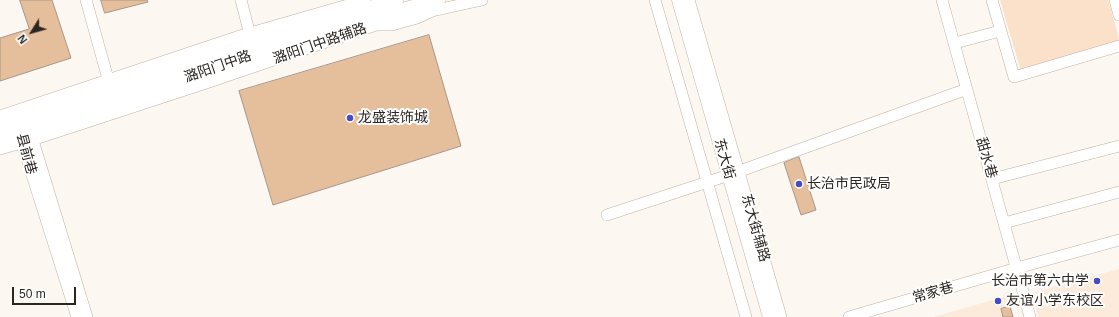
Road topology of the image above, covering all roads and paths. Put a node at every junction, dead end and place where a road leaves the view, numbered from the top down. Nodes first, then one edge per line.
1 (86, 0) edge
2 (241, 0) edge
3 (365, 0) edge
4 (396, 0) edge
5 (438, 0) edge
6 (482, 0) edge
7 (655, 0) edge
8 (671, 0) edge
9 (679, 0) edge
10 (689, 0) edge
11 (942, 0) edge
12 (992, 0) edge
13 (1115, 0) edge
14 (1119, 15) edge
15 (1000, 31) junction
16 (954, 43) junction
17 (252, 44) junction
18 (1119, 46) edge
19 (967, 89) junction
20 (111, 91) junction
21 (0, 116) edge
22 (0, 128) edge
23 (24, 133) junction
24 (0, 139) edge
25 (1119, 146) edge
26 (0, 149) edge
27 (730, 175) junction
28 (992, 179) junction
29 (707, 182) junction
30 (1119, 192) edge
31 (607, 215) dead end
32 (1004, 224) junction
33 (1119, 240) edge
34 (1016, 268) junction
35 (77, 317) edge
36 (87, 317) edge
37 (746, 317) edge
38 (762, 317) edge
39 (770, 317) edge
40 (781, 317) edge
41 (849, 317) edge
42 (1030, 317) edge

1 - 20 street
2 - 17 street
3 - 17 street, 潞阳门中路辅路
4 - 17 main road, 潞阳门中路
5 - 17 main road, 潞阳门中路
6 - 23 street, 潞阳门中路辅路
7 - 29 street
8 - 27 main road, 东大街
9 - 27 main road, 东大街
10 - 27 street, 东大街辅路
11 - 16 street, 甜水巷
12 - 15 street
13 - 14 street
15 - 16 street
15 - 18 street
16 - 19 street, 甜水巷
17 - 20 main road, 潞阳门中路
19 - 27 street
19 - 28 street, 甜水巷
20 - 21 street
20 - 23 main road, 潞阳门中路
22 - 23 main road, 潞阳门中路
23 - 24 main road, 潞阳门中路
23 - 26 street, 潞阳门中路辅路
23 - 35 street, 县前巷
23 - 36 street, 县前巷
25 - 28 street
27 - 29 street
27 - 38 main road, 东大街
27 - 39 main road, 东大街
27 - 40 street, 东大街辅路
28 - 32 street, 甜水巷
29 - 31 street
29 - 37 street
30 - 32 street
32 - 34 street, 甜水巷
33 - 34 street, 常家巷
34 - 41 street, 常家巷
34 - 42 street, 甜水巷

